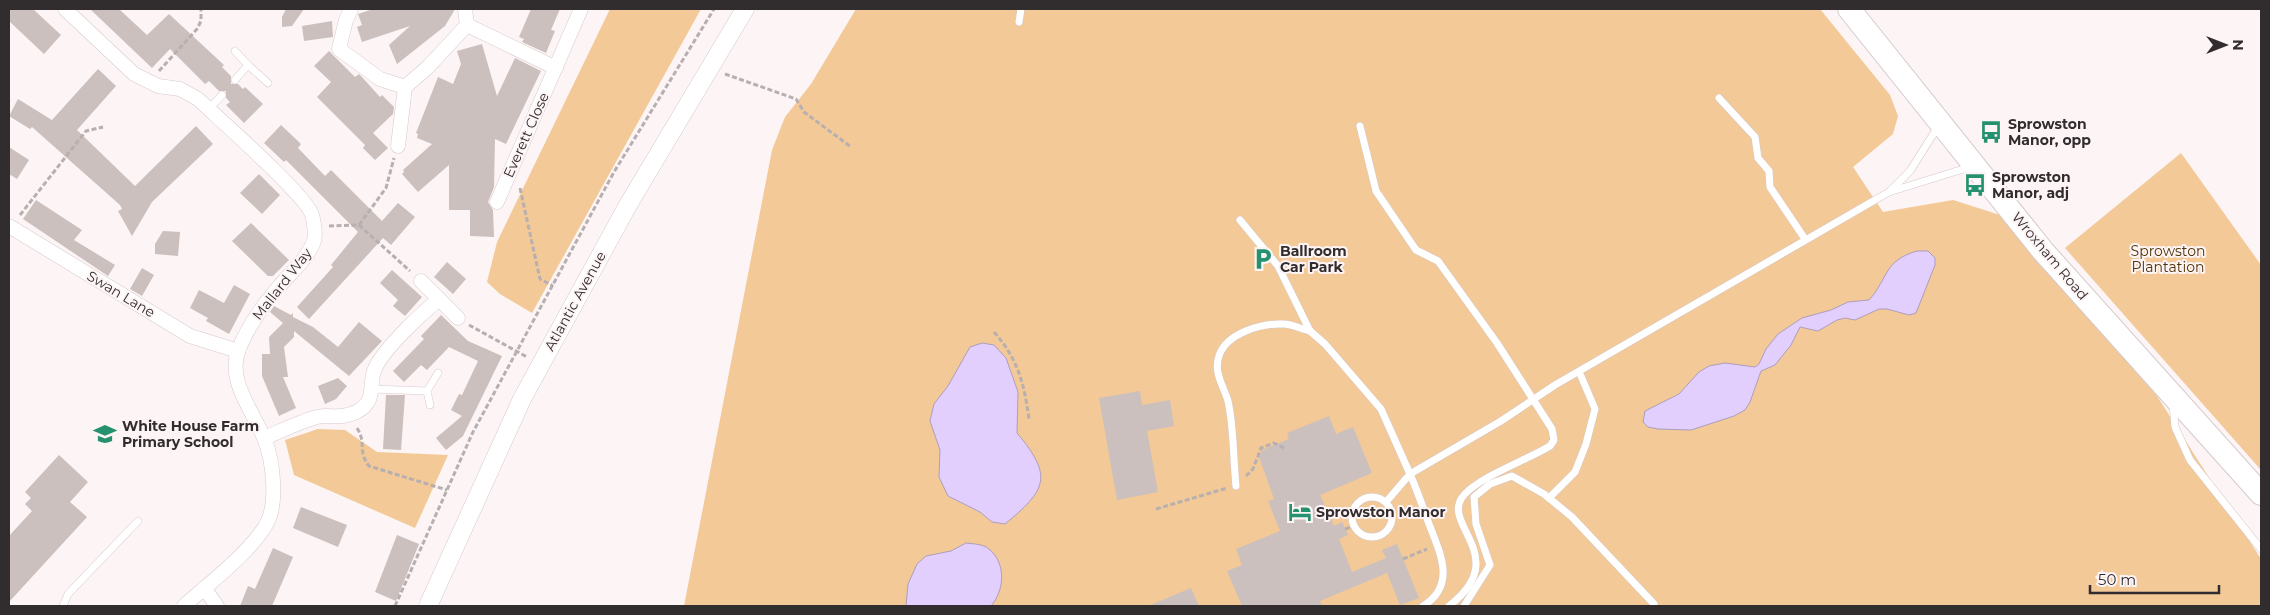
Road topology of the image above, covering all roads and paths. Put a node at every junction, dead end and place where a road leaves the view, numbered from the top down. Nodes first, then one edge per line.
1 (65, 9) edge
2 (201, 9) edge
3 (351, 9) edge
4 (465, 9) edge
5 (581, 9) edge
6 (714, 9) edge
7 (745, 9) edge
8 (1021, 9) edge
9 (1849, 9) edge
10 (1019, 22) dead end
11 (466, 25) junction
12 (235, 51) dead end
13 (248, 65) junction
14 (556, 68) junction
15 (709, 68) junction
16 (235, 80) dead end
17 (268, 84) dead end
18 (158, 86) junction
19 (404, 87) junction
20 (222, 95) dead end
21 (1719, 98) dead end
22 (209, 109) junction
23 (1940, 123) junction
24 (1360, 126) dead end
25 (103, 127) dead end
26 (398, 146) joint
27 (851, 147) dead end
28 (516, 155) junction
29 (1975, 166) junction
30 (1889, 192) junction
31 (497, 202) dead end
32 (1240, 220) dead end
33 (359, 225) junction
34 (313, 226) junction
35 (10, 227) edge
36 (1804, 239) junction
37 (420, 281) joint
38 (552, 286) junction
39 (438, 300) junction
40 (458, 318) joint
41 (1310, 331) junction
42 (994, 332) dead end
43 (238, 351) junction
44 (517, 352) junction
45 (438, 374) dead end
46 (1581, 376) dead end
47 (373, 389) junction
48 (427, 391) junction
49 (2172, 394) junction
50 (1534, 400) junction
51 (430, 405) dead end
52 (349, 414) junction
53 (1029, 419) dead end
54 (264, 438) junction
55 (1284, 448) dead end
56 (1410, 474) junction
57 (1236, 486) junction
58 (447, 490) junction
59 (2261, 494) edge
60 (1549, 498) junction
61 (1386, 502) junction
62 (1156, 509) dead end
63 (138, 521) dead end
64 (1354, 526) junction
65 (1345, 529) dead end
66 (1437, 545) junction
67 (2261, 549) edge
68 (1403, 559) dead end
69 (204, 588) junction
70 (1654, 604) dead end
71 (62, 606) edge
72 (184, 606) edge
73 (218, 606) edge
74 (396, 606) edge
75 (428, 606) edge
76 (1423, 606) edge
77 (1449, 606) edge
78 (1464, 606) edge

1 - 18 street, Mallard Way
2 - 18 path
3 - 19 street
4 - 11 street
5 - 14 street, Everett Close
6 - 38 path
7 - 15 street, Atlantic Avenue
8 - 10 lane
9 - 23 main road, Wroxham Road
11 - 14 street
11 - 19 street
12 - 13 lane
13 - 16 lane
13 - 17 lane
14 - 28 street, Everett Close
15 - 27 path
15 - 75 street, Atlantic Avenue
18 - 22 street, Mallard Way
19 - 26 street
20 - 22 lane
21 - 36 lane
22 - 34 street, Mallard Way
23 - 29 main road, Wroxham Road
23 - 30 lane
24 - 50 lane
25 - 35 path
26 - 33 path
28 - 31 street, Everett Close
28 - 38 path
29 - 30 lane
29 - 49 main road, Wroxham Road
30 - 36 lane
32 - 41 lane
33 - 34 path
33 - 37 path
34 - 43 street, Mallard Way
35 - 43 street, Swan Lane
36 - 50 lane
37 - 39 street
38 - 44 path
39 - 40 street
39 - 47 street
40 - 44 path
41 - 56 lane
41 - 57 lane
42 - 53 path
43 - 54 street, Mallard Way
44 - 58 path
45 - 48 lane
46 - 60 lane
47 - 48 lane
47 - 52 street
48 - 51 lane
49 - 59 main road, Wroxham Road
49 - 67 lane
50 - 56 lane
50 - 77 lane
52 - 54 street
52 - 58 path
54 - 69 street, Mallard Way
55 - 57 path
56 - 61 lane
56 - 66 lane
57 - 62 path
58 - 74 path
60 - 70 lane
60 - 78 lane
61 - 64 lane
61 - 64 lane
63 - 71 lane
64 - 65 path
66 - 68 path
66 - 76 lane
69 - 72 street, Mallard Way
69 - 73 street

